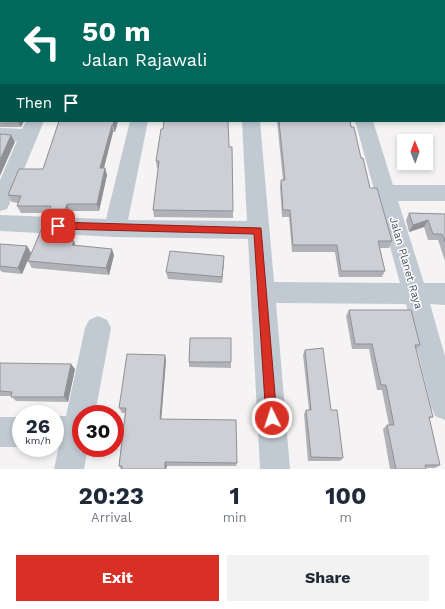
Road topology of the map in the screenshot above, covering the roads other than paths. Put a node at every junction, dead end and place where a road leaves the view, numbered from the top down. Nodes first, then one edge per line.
1 (139, 122) edge
2 (251, 122) edge
3 (364, 122) edge
4 (31, 128) edge
5 (0, 134) edge
6 (386, 193) junction
7 (445, 193) edge
8 (0, 203) edge
9 (0, 224) edge
10 (115, 228) junction
11 (258, 230) junction
12 (263, 292) junction
13 (415, 293) junction
14 (445, 294) edge
15 (98, 328) dead end
16 (445, 406) edge
17 (66, 431) edge
18 (0, 432) edge
19 (12, 432) edge
20 (69, 469) edge
21 (275, 469) edge

1 - 10 street
2 - 11 street
3 - 6 street, Jalan Planet Raya
4 - 5 street
4 - 8 street
6 - 7 street
6 - 13 street, Jalan Planet Raya
9 - 10 street
10 - 11 street
11 - 12 street
12 - 13 street
12 - 21 street
13 - 14 street
13 - 16 street, Jalan Planet Raya
15 - 17 street
17 - 20 street
18 - 19 street

